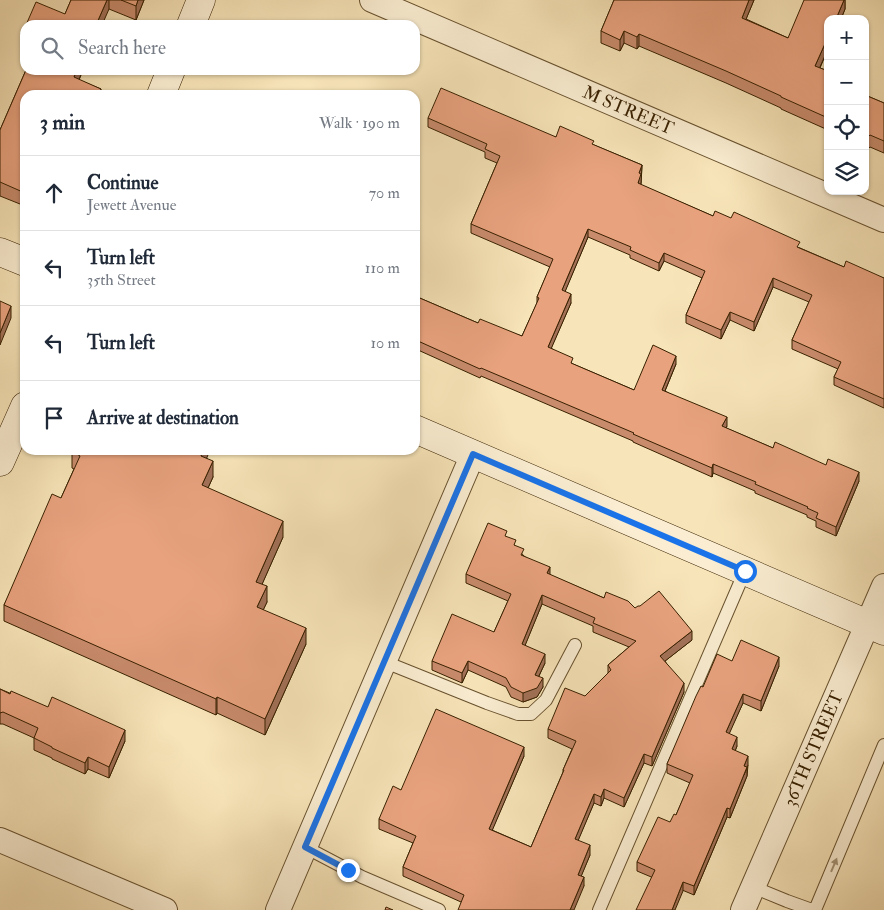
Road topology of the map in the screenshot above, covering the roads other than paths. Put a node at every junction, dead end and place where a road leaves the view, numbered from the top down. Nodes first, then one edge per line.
1 (202, 0) edge
2 (372, 0) edge
3 (193, 20) edge
4 (419, 20) edge
5 (420, 21) edge
6 (169, 75) edge
7 (163, 90) edge
8 (884, 220) edge
9 (0, 252) edge
10 (20, 260) edge
11 (20, 417) edge
12 (420, 431) edge
13 (473, 454) junction
14 (0, 462) edge
15 (745, 571) junction
16 (884, 586) edge
17 (876, 627) edge
18 (575, 646) dead end
19 (385, 662) junction
20 (884, 745) edge
21 (0, 840) edge
22 (305, 847) junction
23 (754, 887) junction
24 (165, 910) edge
25 (278, 910) edge
26 (439, 910) edge
27 (599, 910) edge
28 (743, 910) edge
29 (813, 910) edge

1 - 3 street
2 - 4 street, M STREET
5 - 8 street, M STREET
6 - 7 street
9 - 10 street
11 - 14 street
12 - 13 street
13 - 15 street
13 - 19 street
15 - 17 street
15 - 27 lane
16 - 17 street, 36TH STREET
17 - 23 street, 36TH STREET
18 - 19 lane
19 - 22 street
29 -> 20 lane
21 - 24 street
22 - 25 street
22 - 26 lane
23 - 28 street, 36TH STREET
23 - 29 lane

